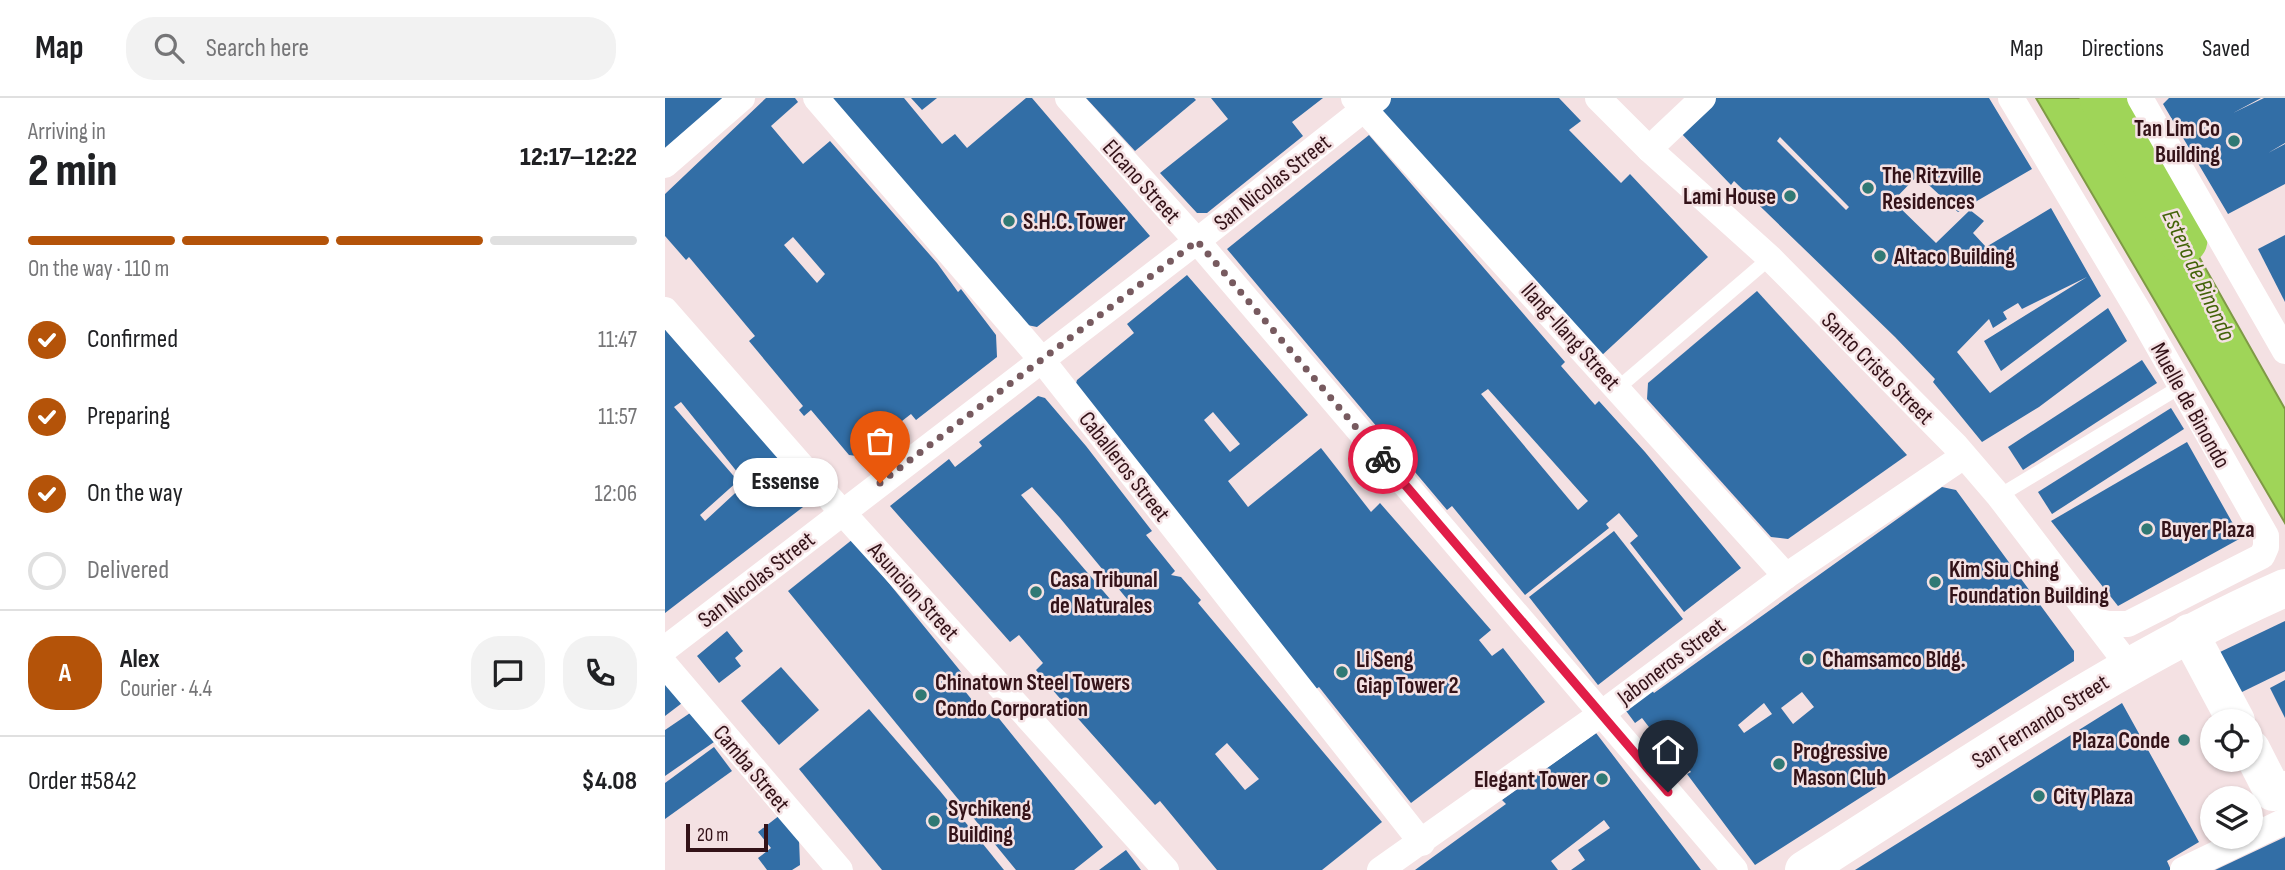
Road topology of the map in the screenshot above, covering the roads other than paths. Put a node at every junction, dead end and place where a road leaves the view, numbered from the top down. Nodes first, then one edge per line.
1 (741, 98) edge
2 (816, 98) edge
3 (1068, 98) edge
4 (1598, 98) edge
5 (1703, 98) edge
6 (2011, 98) edge
7 (2140, 98) edge
8 (1366, 102) edge
9 (1649, 149) junction
10 (665, 165) edge
11 (1197, 241) junction
12 (1770, 258) junction
13 (665, 310) edge
14 (2285, 351) edge
15 (1041, 359) junction
16 (2181, 387) junction
17 (1618, 388) junction
18 (1965, 456) junction
19 (1999, 496) junction
20 (842, 512) junction
21 (1786, 576) junction
22 (2285, 588) edge
23 (2095, 621) junction
24 (2189, 633) junction
25 (665, 649) edge
26 (665, 665) edge
27 (2129, 666) junction
28 (2229, 709) edge
29 (1601, 714) junction
30 (2263, 770) edge
31 (2282, 804) edge
32 (1422, 843) junction
33 (839, 870) edge
34 (1166, 870) edge
35 (1380, 870) edge
36 (1735, 870) edge
37 (1804, 870) edge
38 (2183, 870) edge

1 - 10 street
2 - 15 street, Caballeros Street
3 - 11 street, Elcano Street
4 - 9 street, Santo Cristo Street
5 - 9 street
6 - 16 street, Muelle de Binondo
7 - 14 street
8 - 11 street, San Nicolas Street
8 - 17 street, Ilang-Ilang Street
9 - 12 street, Santo Cristo Street
11 - 15 street, San Nicolas Street
11 - 29 street, Elcano Street
12 - 17 lane
12 - 18 street, Santo Cristo Street
13 - 20 street, Asuncion Street
15 - 20 street, San Nicolas Street
15 - 32 street, Caballeros Street
16 - 19 lane
16 - 23 street, Muelle de Binondo
17 - 21 street, Ilang-Ilang Street
18 - 19 street, Santo Cristo Street
18 - 21 street, Jaboneros Street
19 - 23 street, Santo Cristo Street
20 - 25 street, San Nicolas Street
20 - 34 street, Asuncion Street
21 - 29 street, Jaboneros Street
22 - 24 street, San Fernando Street
23 - 27 street, Santo Cristo Street
24 - 27 street, San Fernando Street
24 - 28 street
26 - 33 street, Camba Street
27 - 37 street, San Fernando Street
29 - 32 street, Jaboneros Street
29 - 36 street, Elcano Street
30 - 31 street
31 - 38 street
32 - 35 street, Jaboneros Street

